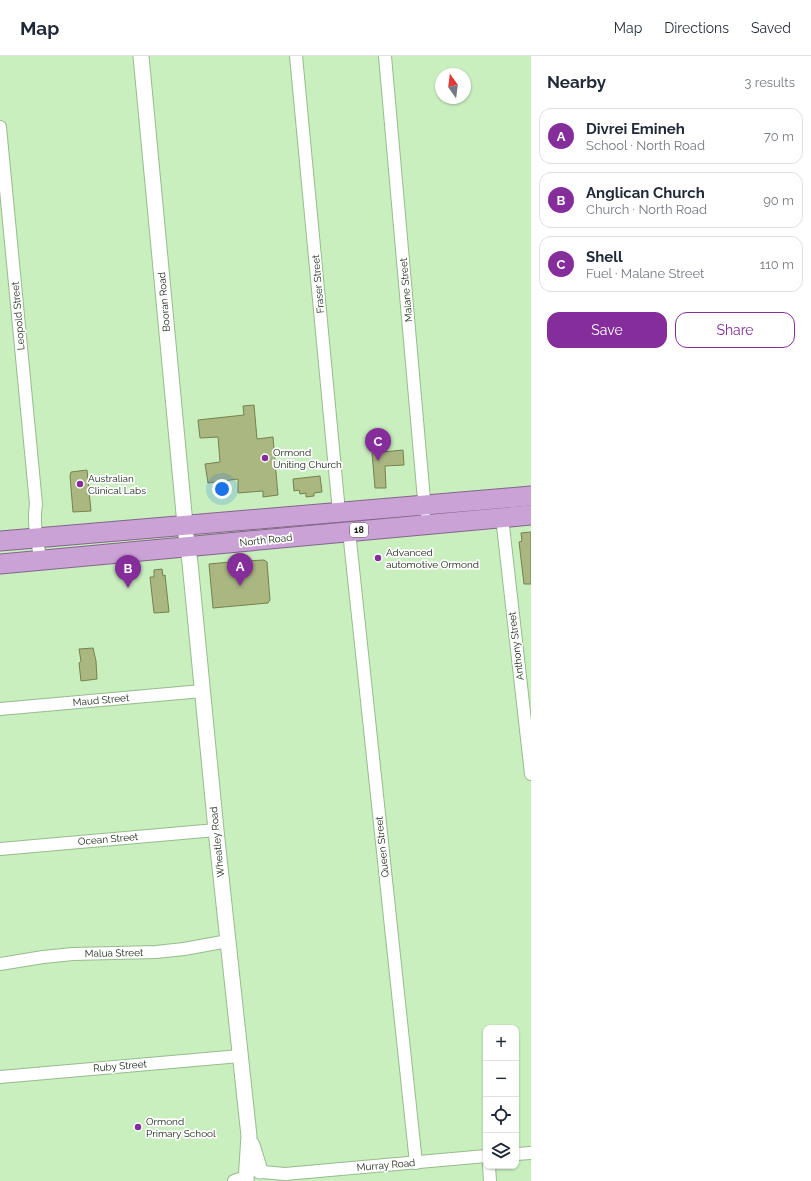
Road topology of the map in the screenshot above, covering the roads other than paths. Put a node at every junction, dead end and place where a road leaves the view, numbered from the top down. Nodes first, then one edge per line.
1 (141, 56) edge
2 (296, 56) edge
3 (385, 56) edge
4 (0, 127) edge
5 (531, 496) edge
6 (424, 505) junction
7 (339, 512) junction
8 (531, 515) edge
9 (502, 517) junction
10 (252, 519) junction
11 (426, 524) junction
12 (185, 525) junction
13 (349, 531) junction
14 (39, 538) junction
15 (0, 541) edge
16 (254, 541) junction
17 (188, 547) junction
18 (41, 561) junction
19 (0, 564) edge
20 (202, 691) junction
21 (0, 710) edge
22 (531, 774) edge
23 (216, 830) junction
24 (0, 849) edge
25 (228, 941) junction
26 (0, 964) edge
27 (240, 1056) junction
28 (0, 1077) edge
29 (531, 1153) edge
30 (519, 1154) edge
31 (483, 1156) edge
32 (416, 1163) junction
33 (489, 1169) edge
34 (253, 1177) edge
35 (490, 1181) edge

1 - 12 street, Booran Road
2 - 7 street, Fraser Street
3 - 6 street, Malane Street
4 - 14 street, Leopold Street
5 - 6 highway, 18
6 - 7 highway, 18
6 - 11 street, Malane Street
7 - 10 highway, 18
8 - 9 highway, North Road / 18
9 - 11 highway, North Road / 18
9 - 22 street, Anthony Street
10 - 12 highway, 18
10 - 16 highway
11 - 13 highway, North Road / 18
12 - 14 highway, 18
12 - 17 street, Booran Road
13 - 16 highway, North Road / 18
13 - 32 street, Queen Street
14 - 15 highway, 18
14 - 18 street, Leopold Street
16 - 17 highway, North Road / 18
17 - 18 highway, North Road / 18
17 - 20 street, Wheatley Road
18 - 19 highway, North Road / 18
20 - 21 street, Maud Street
20 - 23 street, Wheatley Road
23 - 24 street, Ocean Street
23 - 25 street, Wheatley Road
25 - 26 street, Malua Street
25 - 27 street, Wheatley Road
27 - 28 street, Ruby Street
27 - 34 street, Wheatley Road
29 - 30 street
31 - 32 street, Murray Road
32 - 34 street, Murray Road
33 - 35 street

